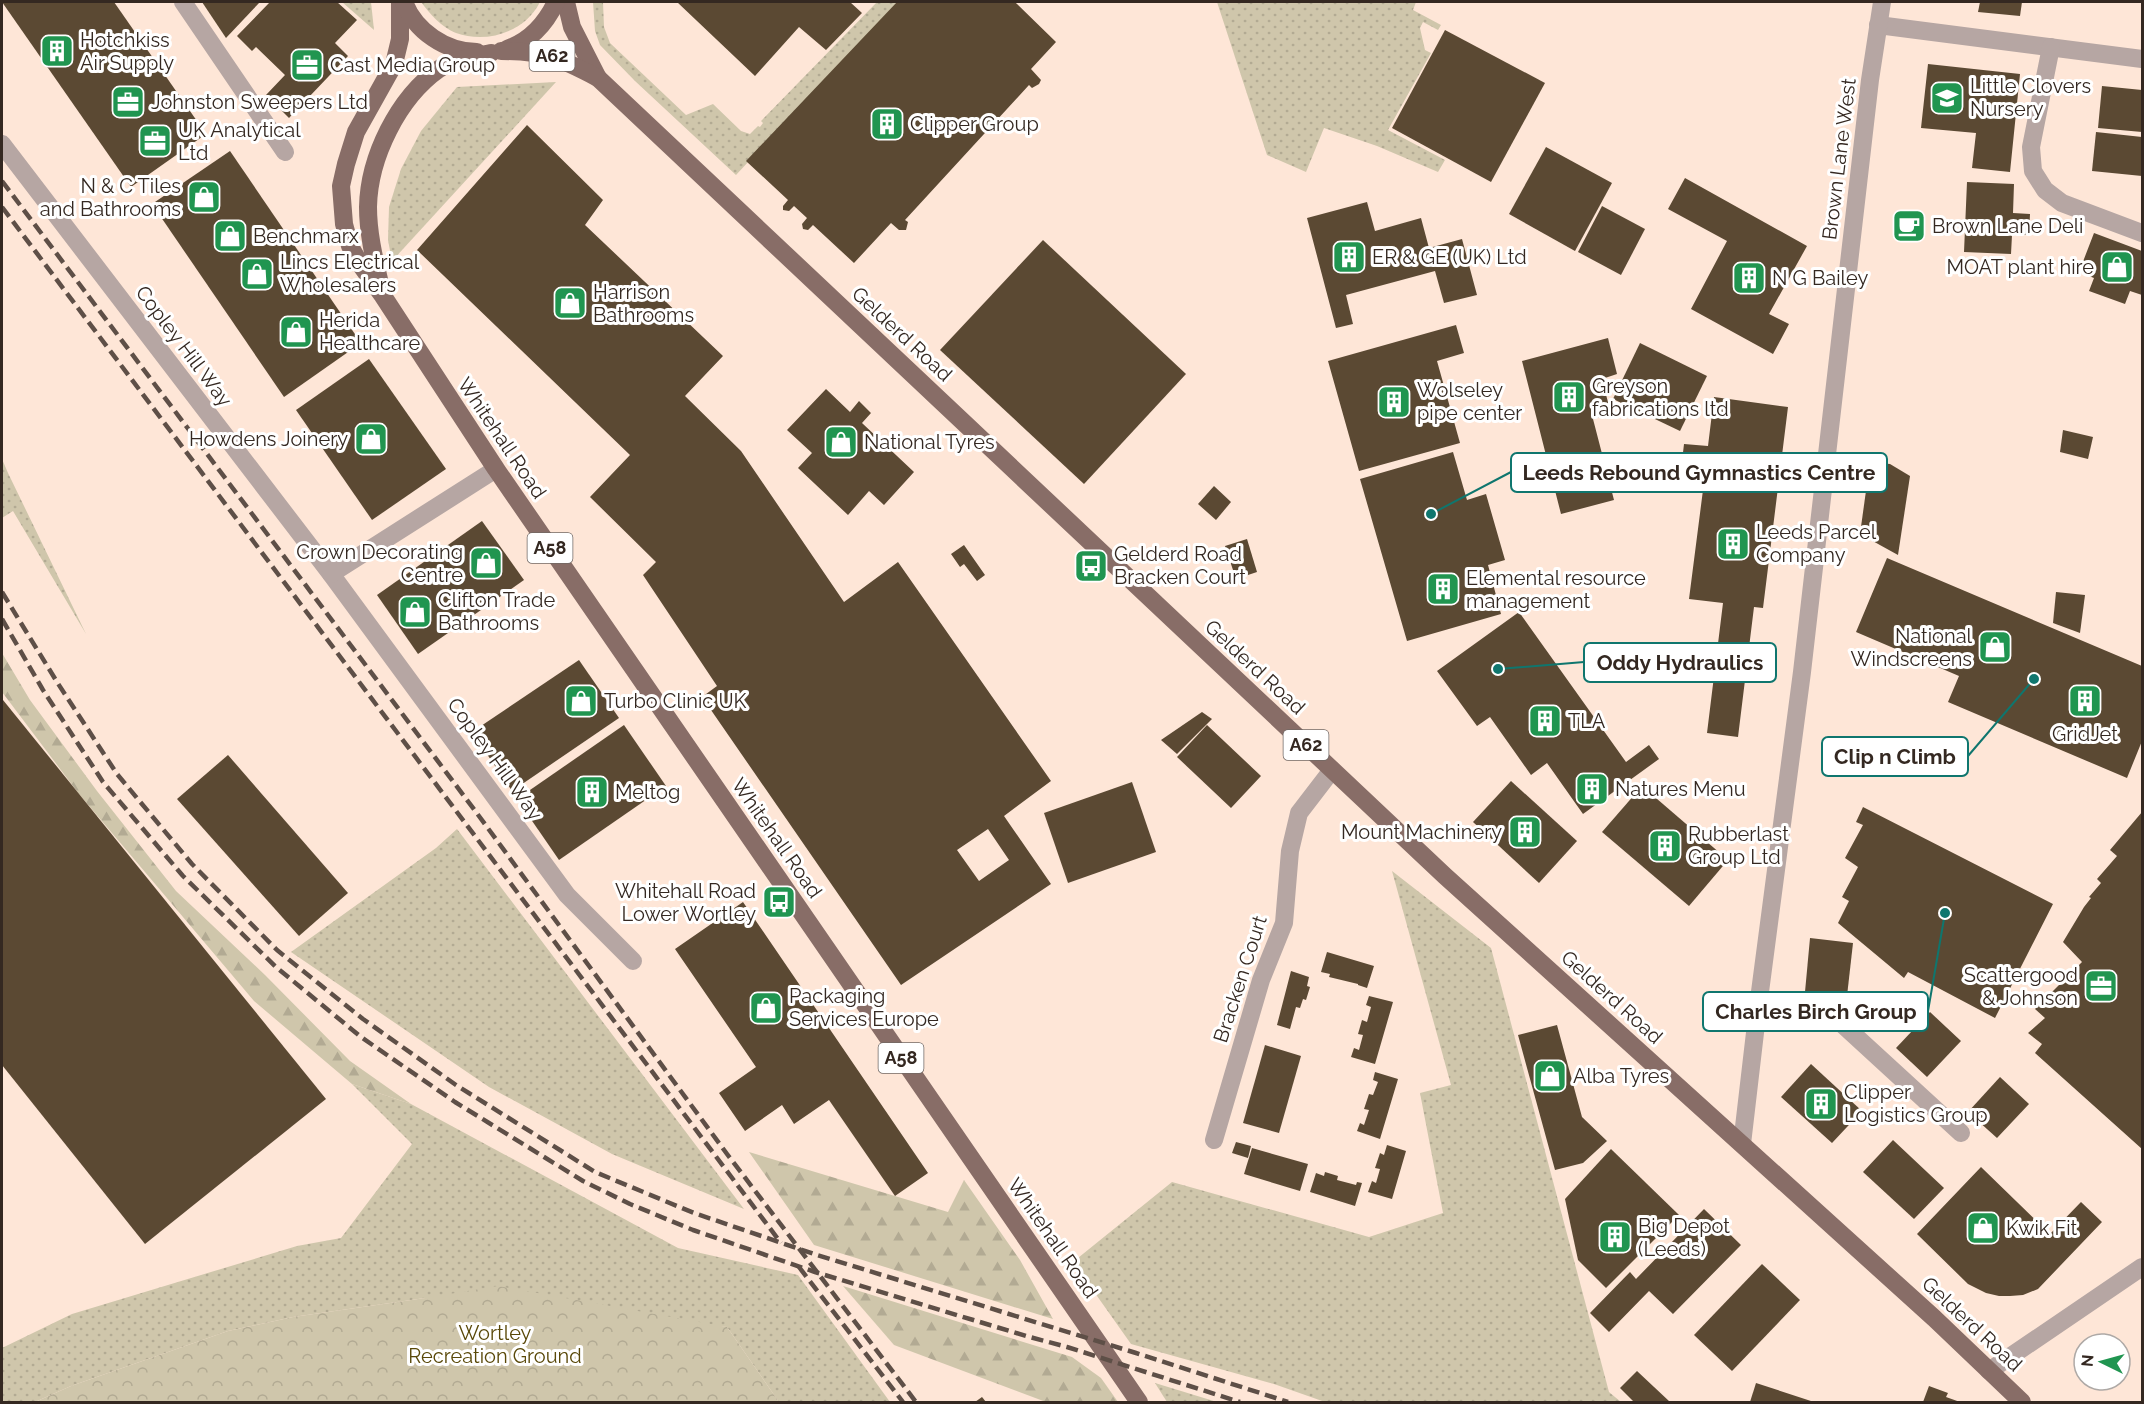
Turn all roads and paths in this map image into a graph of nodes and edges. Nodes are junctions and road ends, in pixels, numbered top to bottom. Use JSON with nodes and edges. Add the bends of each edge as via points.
{"nodes":[{"id":1,"x":183,"y":2,"type":"edge"},
{"id":2,"x":402,"y":2,"type":"edge"},
{"id":3,"x":556,"y":2,"type":"edge"},
{"id":4,"x":566,"y":2,"type":"edge"},
{"id":5,"x":1882,"y":2,"type":"edge"},
{"id":6,"x":1878,"y":25,"type":"junction"},
{"id":7,"x":2051,"y":47,"type":"junction"},
{"id":8,"x":496,"y":52,"type":"junction"},
{"id":9,"x":2142,"y":59,"type":"edge"},
{"id":10,"x":598,"y":78,"type":"junction"},
{"id":11,"x":2,"y":144,"type":"edge"},
{"id":12,"x":285,"y":152,"type":"dead end"},
{"id":13,"x":2142,"y":233,"type":"edge"},
{"id":14,"x":383,"y":296,"type":"junction"},
{"id":15,"x":496,"y":469,"type":"junction"},
{"id":16,"x":331,"y":574,"type":"junction"},
{"id":17,"x":1332,"y":770,"type":"junction"},
{"id":18,"x":633,"y":961,"type":"dead end"},
{"id":19,"x":1758,"y":1007,"type":"junction"},
{"id":20,"x":1961,"y":1133,"type":"dead end"},
{"id":21,"x":1214,"y":1140,"type":"dead end"},
{"id":22,"x":1742,"y":1144,"type":"junction"},
{"id":23,"x":2142,"y":1267,"type":"edge"},
{"id":24,"x":1989,"y":1371,"type":"junction"},
{"id":25,"x":1139,"y":1402,"type":"edge"},
{"id":26,"x":2022,"y":1402,"type":"edge"}],
"edges":[{"from":1,"to":12,"type":"street"},
{"from":2,"to":8,"type":"main road","via":[[420,27],[442,44],[466,52]]},
{"from":2,"to":14,"type":"main road","name":"Whitehall Road","number":"A58","via":[[394,64],[356,132],[341,186],[350,246]]},
{"from":3,"to":8,"type":"main road","number":"A58","via":[[534,34]]},
{"from":4,"to":10,"type":"main road","name":"Gelderd Road","number":"A62","via":[[572,27]]},
{"from":5,"to":6,"type":"street","name":"Brown Lane West"},
{"from":6,"to":7,"type":"street"},
{"from":6,"to":19,"type":"street","name":"Brown Lane West","via":[[1802,672]]},
{"from":7,"to":9,"type":"street"},
{"from":7,"to":13,"type":"street","via":[[2031,147],[2033,171],[2045,190],[2062,204]]},
{"from":8,"to":10,"type":"main road","name":"Gelderd Road","number":"A62","via":[[532,51],[561,58]]},
{"from":8,"to":14,"type":"main road","name":"Whitehall Road","number":"A58","via":[[455,61],[440,69],[398,114],[381,149],[368,209]]},
{"from":10,"to":17,"type":"main road","name":"Gelderd Road","number":"A62"},
{"from":11,"to":16,"type":"street","name":"Copley Hill Way"},
{"from":14,"to":15,"type":"main road","name":"Whitehall Road","number":"A58"},
{"from":15,"to":16,"type":"street"},
{"from":15,"to":25,"type":"main road","name":"Whitehall Road","number":"A58"},
{"from":16,"to":18,"type":"street","name":"Copley Hill Way","via":[[567,895]]},
{"from":17,"to":21,"type":"street","name":"Bracken Court","via":[[1299,813],[1290,851],[1284,923],[1260,980]]},
{"from":17,"to":22,"type":"main road","name":"Gelderd Road","number":"A62"},
{"from":19,"to":20,"type":"street","via":[[1819,1012],[1840,1022]]},
{"from":19,"to":22,"type":"street","name":"Brown Lane West"},
{"from":22,"to":24,"type":"main road","name":"Gelderd Road","number":"A62"},
{"from":23,"to":24,"type":"street"},
{"from":24,"to":26,"type":"main road","name":"Gelderd Road","number":"A62"}]}
